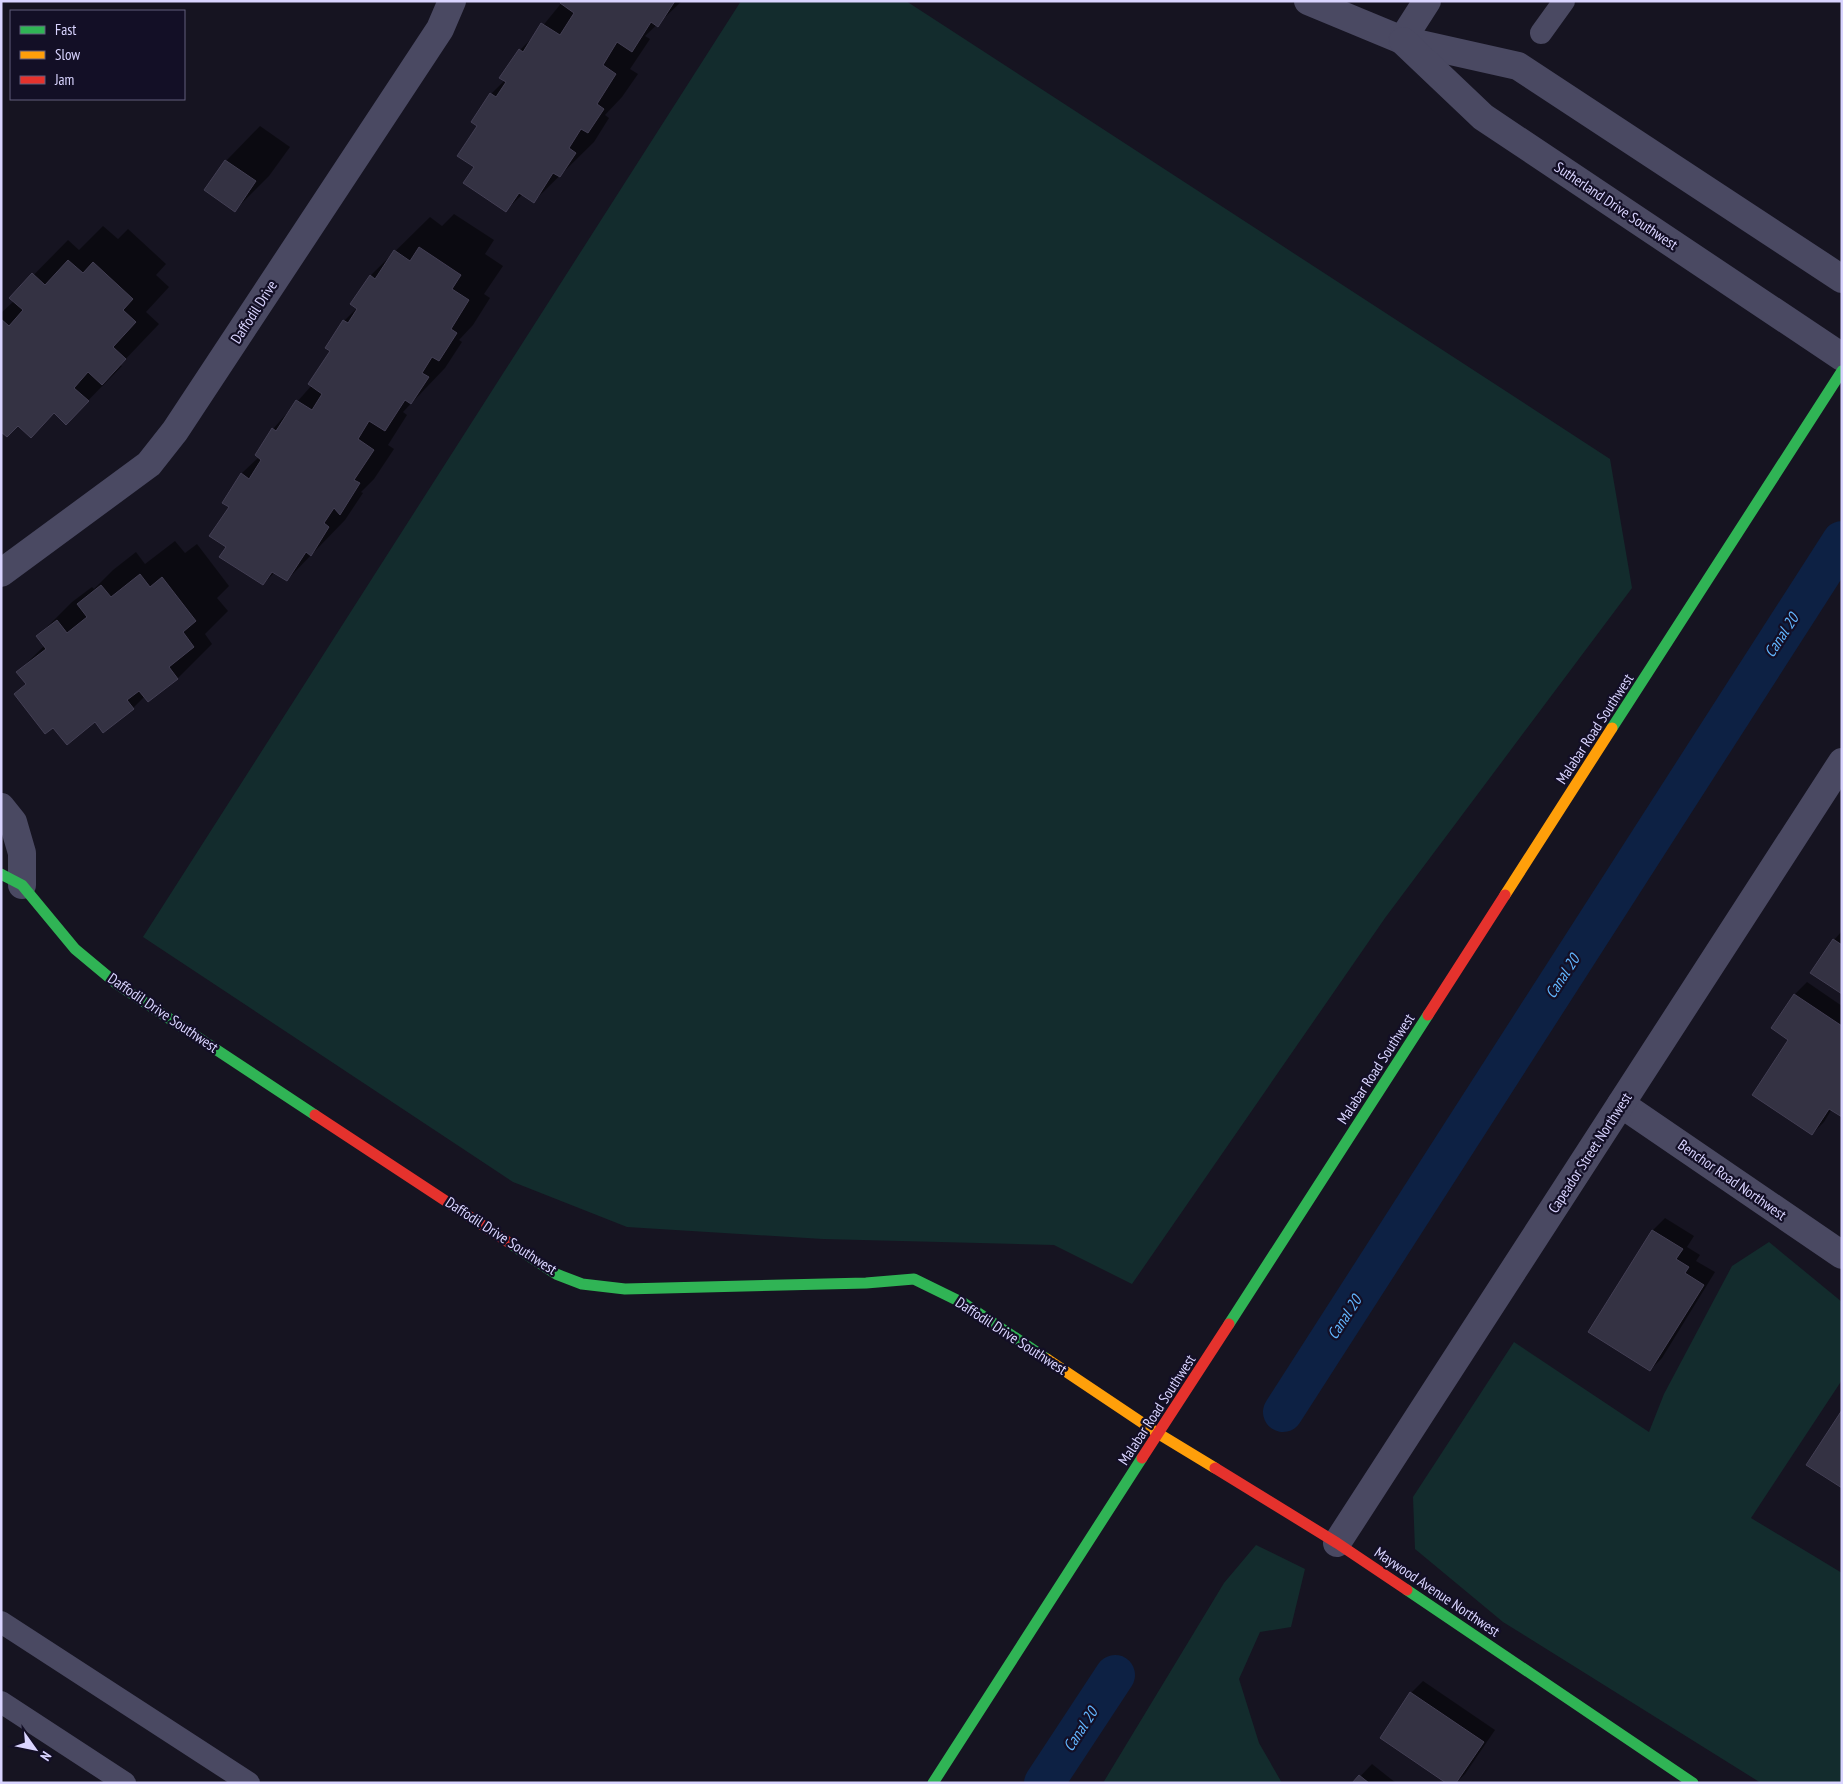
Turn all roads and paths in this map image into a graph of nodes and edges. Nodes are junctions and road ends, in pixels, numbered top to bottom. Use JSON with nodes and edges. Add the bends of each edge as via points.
{"nodes":[{"id":1,"x":452,"y":1,"type":"edge"},
{"id":2,"x":1308,"y":1,"type":"edge"},
{"id":3,"x":1427,"y":1,"type":"edge"},
{"id":4,"x":1564,"y":1,"type":"edge"},
{"id":5,"x":1541,"y":33,"type":"dead end"},
{"id":6,"x":1402,"y":40,"type":"junction"},
{"id":7,"x":1842,"y":279,"type":"edge"},
{"id":8,"x":1842,"y":357,"type":"edge"},
{"id":9,"x":1842,"y":371,"type":"edge"},
{"id":10,"x":1,"y":573,"type":"edge"},
{"id":11,"x":1842,"y":762,"type":"edge"},
{"id":12,"x":1,"y":807,"type":"edge"},
{"id":13,"x":12,"y":879,"type":"edge"},
{"id":14,"x":1621,"y":1104,"type":"junction"},
{"id":15,"x":1842,"y":1256,"type":"edge"},
{"id":16,"x":1159,"y":1434,"type":"junction"},
{"id":17,"x":1337,"y":1543,"type":"junction"},
{"id":18,"x":1,"y":1622,"type":"edge"},
{"id":19,"x":1,"y":1702,"type":"edge"},
{"id":20,"x":126,"y":1783,"type":"edge"},
{"id":21,"x":249,"y":1783,"type":"edge"},
{"id":22,"x":933,"y":1783,"type":"edge"},
{"id":23,"x":1693,"y":1783,"type":"edge"}],
"edges":[{"from":1,"to":10,"type":"street","name":"Daffodil Drive","via":[[429,46],[154,458]]},
{"from":2,"to":6,"type":"street","name":"Sutherland Drive Southwest"},
{"from":3,"to":6,"type":"street"},
{"from":4,"to":5,"type":"lane"},
{"from":6,"to":7,"type":"street","name":"Sutherland Drive Southwest","via":[[1518,66]]},
{"from":6,"to":8,"type":"street","name":"Sutherland Drive Southwest","via":[[1483,117]]},
{"from":9,"to":16,"type":"street","name":"Malabar Road Southwest"},
{"from":11,"to":14,"type":"street","name":"Capeador Street Northwest"},
{"from":12,"to":13,"type":"street","name":"Daffodil Drive Southwest","via":[[13,822],[22,853]]},
{"from":13,"to":16,"type":"street","name":"Daffodil Drive Southwest","via":[[75,949],[117,984],[556,1274],[582,1284],[625,1289],[914,1280],[964,1304]]},
{"from":14,"to":15,"type":"street","name":"Benchor Road Northwest"},
{"from":14,"to":17,"type":"street","name":"Capeador Street Northwest"},
{"from":16,"to":17,"type":"street","name":"Maywood Avenue Northwest"},
{"from":16,"to":22,"type":"street","name":"Malabar Road Southwest"},
{"from":17,"to":23,"type":"street","name":"Maywood Avenue Northwest"},
{"from":18,"to":21,"type":"lane"},
{"from":19,"to":20,"type":"lane"}]}
